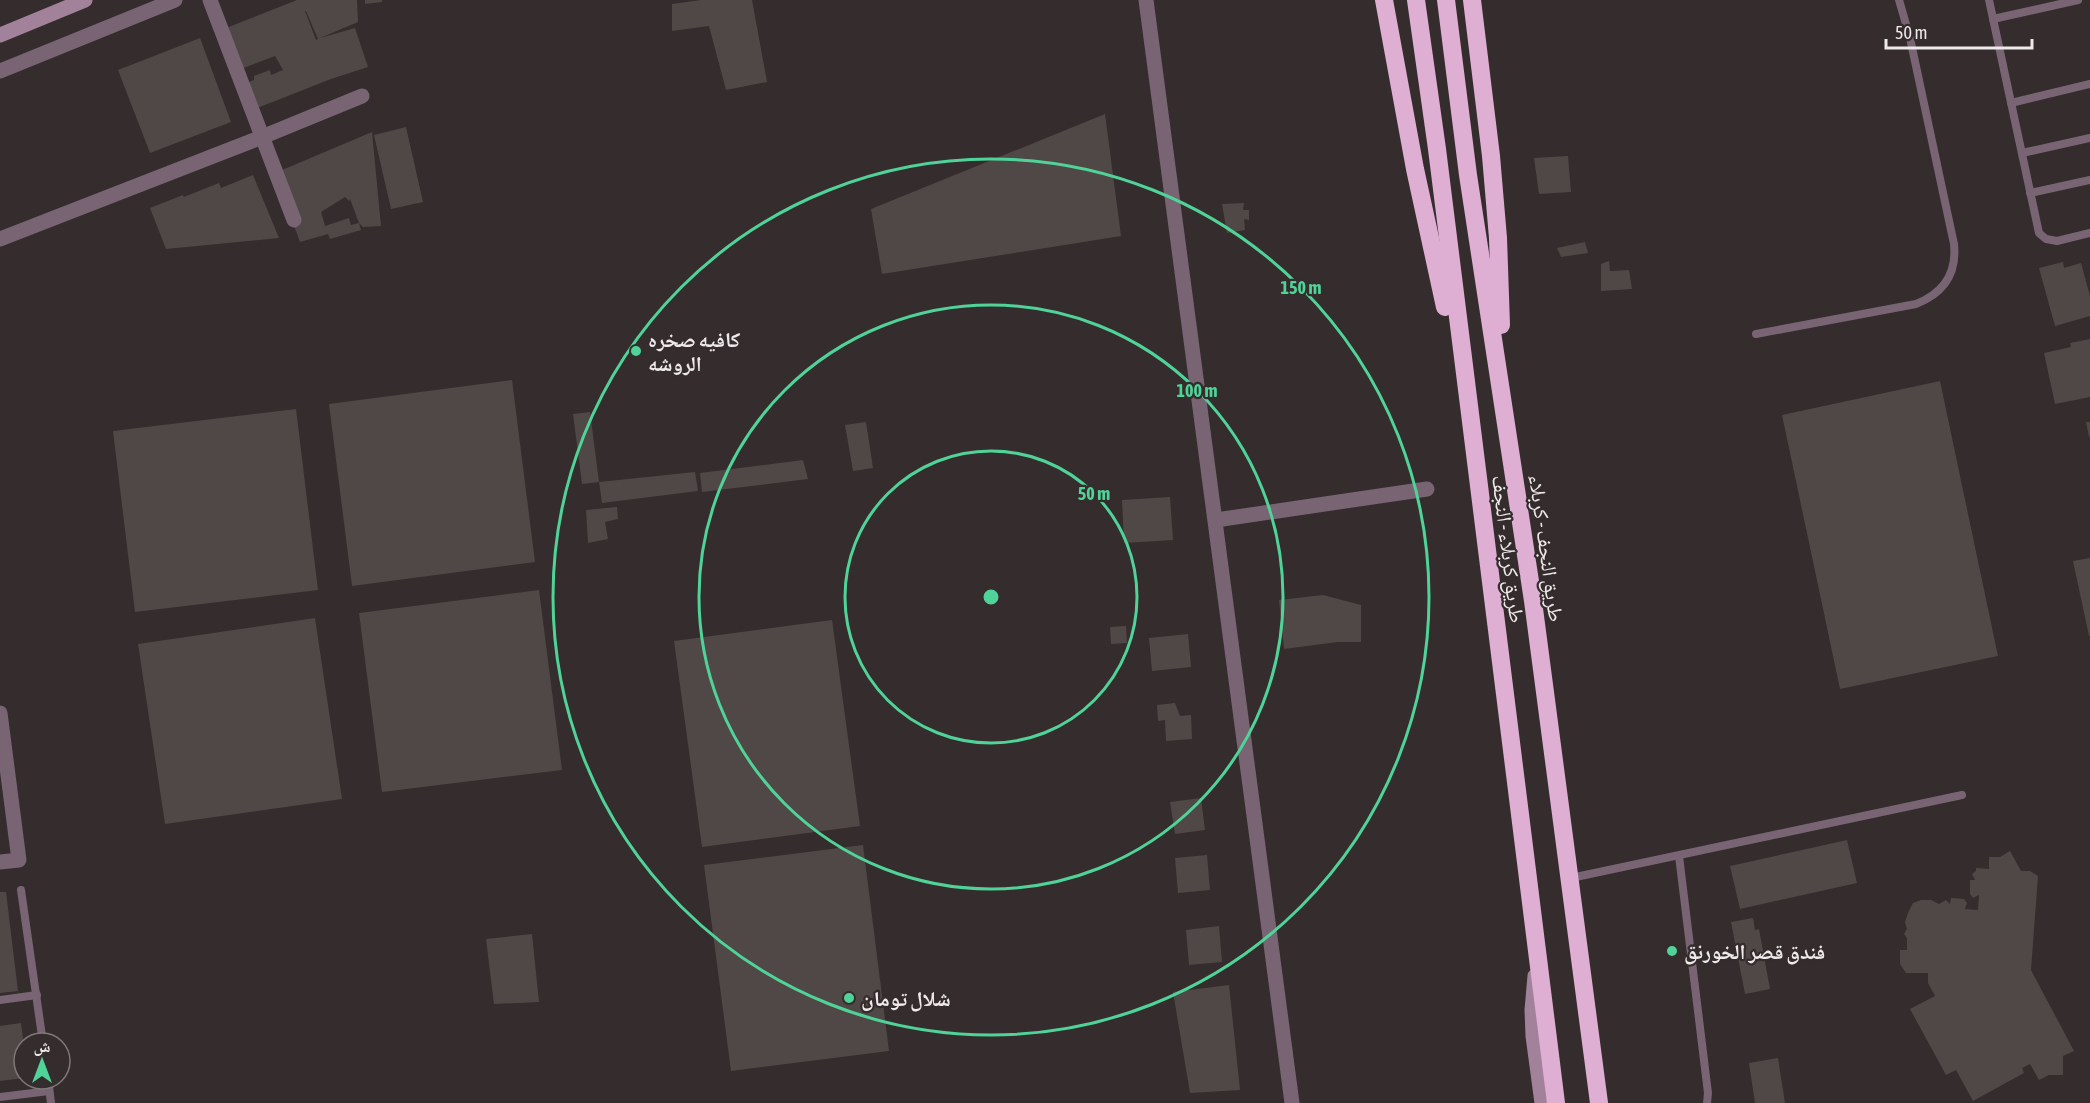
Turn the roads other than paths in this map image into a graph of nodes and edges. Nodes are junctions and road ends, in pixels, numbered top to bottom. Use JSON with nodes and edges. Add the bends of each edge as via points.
{"nodes":[{"id":1,"x":85,"y":0,"type":"edge"},
{"id":2,"x":175,"y":0,"type":"edge"},
{"id":3,"x":210,"y":0,"type":"edge"},
{"id":4,"x":1146,"y":0,"type":"edge"},
{"id":5,"x":1384,"y":0,"type":"edge"},
{"id":6,"x":1416,"y":0,"type":"edge"},
{"id":7,"x":1446,"y":0,"type":"edge"},
{"id":8,"x":1472,"y":0,"type":"edge"},
{"id":9,"x":1899,"y":0,"type":"edge"},
{"id":10,"x":1989,"y":0,"type":"edge"},
{"id":11,"x":2078,"y":0,"type":"edge"},
{"id":12,"x":1993,"y":19,"type":"junction"},
{"id":13,"x":0,"y":34,"type":"edge"},
{"id":14,"x":0,"y":71,"type":"edge"},
{"id":15,"x":2090,"y":84,"type":"edge"},
{"id":16,"x":362,"y":96,"type":"dead end"},
{"id":17,"x":2011,"y":103,"type":"junction"},
{"id":18,"x":262,"y":137,"type":"junction"},
{"id":19,"x":2090,"y":138,"type":"edge"},
{"id":20,"x":2022,"y":153,"type":"junction"},
{"id":21,"x":2090,"y":180,"type":"edge"},
{"id":22,"x":2030,"y":193,"type":"junction"},
{"id":23,"x":294,"y":220,"type":"dead end"},
{"id":24,"x":2090,"y":233,"type":"edge"},
{"id":25,"x":0,"y":239,"type":"edge"},
{"id":26,"x":1756,"y":334,"type":"dead end"},
{"id":27,"x":1504,"y":414,"type":"junction"},
{"id":28,"x":1469,"y":417,"type":"junction"},
{"id":29,"x":1427,"y":489,"type":"dead end"},
{"id":30,"x":1216,"y":520,"type":"junction"},
{"id":31,"x":0,"y":713,"type":"edge"},
{"id":32,"x":1962,"y":795,"type":"dead end"},
{"id":33,"x":1678,"y":856,"type":"junction"},
{"id":34,"x":0,"y":862,"type":"edge"},
{"id":35,"x":1569,"y":879,"type":"junction"},
{"id":36,"x":21,"y":890,"type":"dead end"},
{"id":37,"x":1536,"y":955,"type":"junction"},
{"id":38,"x":38,"y":995,"type":"junction"},
{"id":39,"x":0,"y":1000,"type":"edge"},
{"id":40,"x":42,"y":1031,"type":"edge"},
{"id":41,"x":49,"y":1091,"type":"joint"},
{"id":42,"x":0,"y":1097,"type":"edge"},
{"id":43,"x":51,"y":1103,"type":"edge"},
{"id":44,"x":1292,"y":1103,"type":"edge"},
{"id":45,"x":1542,"y":1103,"type":"edge"},
{"id":46,"x":1556,"y":1103,"type":"edge"},
{"id":47,"x":1599,"y":1103,"type":"edge"},
{"id":48,"x":1707,"y":1103,"type":"edge"}],
"edges":[{"from":1,"to":13,"type":"street"},
{"from":2,"to":14,"type":"street"},
{"from":3,"to":18,"type":"street"},
{"from":4,"to":30,"type":"street"},
{"from":5,"to":28,"type":"highway","via":[[1424,214]]},
{"from":6,"to":28,"type":"highway","name":"طريق کربلاء - النجف"},
{"from":7,"to":27,"type":"highway","name":"طريق النجف - کربلاء"},
{"from":8,"to":27,"type":"highway","via":[[1498,237]]},
{"from":9,"to":26,"type":"lane","via":[[1954,244],[1950,276],[1936,294],[1916,304]]},
{"from":10,"to":12,"type":"lane"},
{"from":11,"to":12,"type":"lane"},
{"from":12,"to":17,"type":"lane"},
{"from":15,"to":17,"type":"lane"},
{"from":16,"to":18,"type":"street"},
{"from":17,"to":20,"type":"lane"},
{"from":18,"to":23,"type":"street"},
{"from":18,"to":25,"type":"street"},
{"from":19,"to":20,"type":"lane"},
{"from":20,"to":22,"type":"lane"},
{"from":21,"to":22,"type":"lane"},
{"from":22,"to":24,"type":"lane","via":[[2039,233],[2046,239],[2056,241]]},
{"from":27,"to":35,"type":"highway","name":"طريق النجف - کربلاء"},
{"from":28,"to":37,"type":"highway","name":"طريق کربلاء - النجف"},
{"from":29,"to":30,"type":"street"},
{"from":30,"to":44,"type":"street"},
{"from":31,"to":34,"type":"street","via":[[19,860]]},
{"from":32,"to":33,"type":"lane"},
{"from":33,"to":35,"type":"lane"},
{"from":33,"to":48,"type":"lane"},
{"from":35,"to":47,"type":"highway","name":"طريق النجف - کربلاء"},
{"from":36,"to":38,"type":"lane"},
{"from":37,"to":45,"type":"street","via":[[1532,1010]]},
{"from":37,"to":46,"type":"highway","name":"طريق کربلاء - النجف"},
{"from":38,"to":39,"type":"lane"},
{"from":38,"to":40,"type":"lane"},
{"from":41,"to":42,"type":"lane"},
{"from":41,"to":43,"type":"lane"}]}
